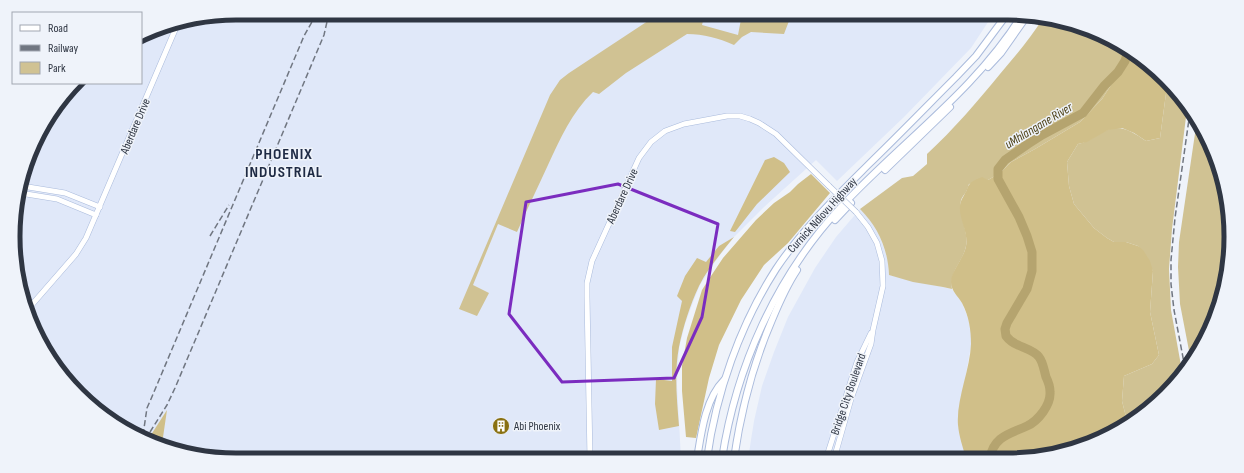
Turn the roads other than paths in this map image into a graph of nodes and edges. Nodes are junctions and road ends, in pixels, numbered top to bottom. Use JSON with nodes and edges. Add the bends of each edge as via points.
{"nodes":[{"id":1,"x":1003,"y":20,"type":"edge"},
{"id":2,"x":1018,"y":20,"type":"edge"},
{"id":3,"x":1024,"y":20,"type":"edge"},
{"id":4,"x":176,"y":28,"type":"edge"},
{"id":5,"x":829,"y":186,"type":"joint"},
{"id":6,"x":26,"y":187,"type":"edge"},
{"id":7,"x":24,"y":194,"type":"edge"},
{"id":8,"x":100,"y":207,"type":"junction"},
{"id":9,"x":96,"y":215,"type":"junction"},
{"id":10,"x":31,"y":306,"type":"edge"},
{"id":11,"x":868,"y":343,"type":"junction"},
{"id":12,"x":725,"y":379,"type":"junction"},
{"id":13,"x":590,"y":453,"type":"edge"},
{"id":14,"x":698,"y":453,"type":"edge"},
{"id":15,"x":708,"y":453,"type":"edge"},
{"id":16,"x":723,"y":453,"type":"edge"},
{"id":17,"x":735,"y":453,"type":"edge"},
{"id":18,"x":828,"y":453,"type":"edge"},
{"id":19,"x":835,"y":453,"type":"edge"}],
"edges":[{"from":1,"to":12,"type":"main road","name":"Curnick Ndlovu Highway","via":[[976,56],[816,219],[792,248],[776,269],[754,308]]},
{"from":2,"to":16,"type":"main road","name":"Curnick Ndlovu Highway","via":[[977,74],[840,208],[796,266],[770,308],[750,355],[727,429]]},
{"from":3,"to":17,"type":"main road","via":[[979,78],[855,198],[809,253],[779,304],[755,364],[746,395]]},
{"from":4,"to":8,"type":"street","name":"Aberdare Drive"},
{"from":5,"to":11,"type":"street","name":"Bridge City Boulevard","bridge":true,"via":[[856,212],[872,233],[882,261],[883,286]]},
{"from":5,"to":13,"type":"street","name":"Aberdare Drive","via":[[769,129],[740,116],[684,124],[665,130],[650,142],[639,158],[589,272],[586,297]]},
{"from":6,"to":8,"type":"street","via":[[65,193]]},
{"from":7,"to":9,"type":"street","via":[[57,199]]},
{"from":8,"to":9,"type":"street","name":"Aberdare Drive"},
{"from":9,"to":10,"type":"street","name":"Aberdare Drive","via":[[76,254]]},
{"from":11,"to":18,"type":"street","name":"Bridge City Boulevard","via":[[858,362]]},
{"from":11,"to":19,"type":"street","name":"Bridge City Boulevard"},
{"from":12,"to":14,"type":"main road","via":[[716,389],[708,409]]},
{"from":12,"to":15,"type":"main road","name":"Curnick Ndlovu Highway"}]}
